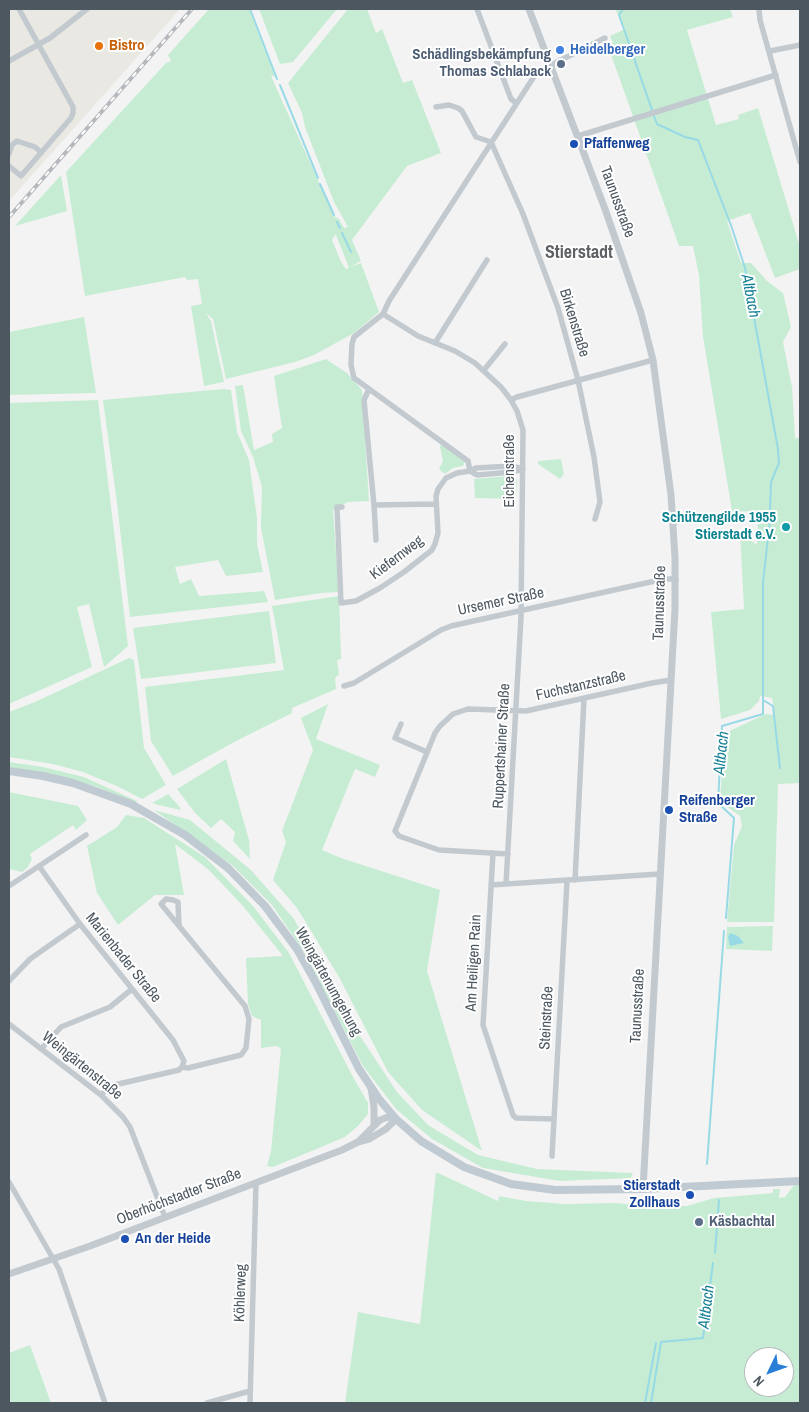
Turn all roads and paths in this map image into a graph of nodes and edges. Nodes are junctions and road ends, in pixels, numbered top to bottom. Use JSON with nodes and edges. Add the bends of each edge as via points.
{"nodes":[{"id":1,"x":19,"y":9,"type":"edge"},
{"id":2,"x":87,"y":9,"type":"edge"},
{"id":3,"x":476,"y":9,"type":"edge"},
{"id":4,"x":529,"y":9,"type":"edge"},
{"id":5,"x":759,"y":9,"type":"edge"},
{"id":6,"x":605,"y":38,"type":"dead end"},
{"id":7,"x":39,"y":45,"type":"junction"},
{"id":8,"x":800,"y":45,"type":"edge"},
{"id":9,"x":770,"y":52,"type":"junction"},
{"id":10,"x":9,"y":61,"type":"edge"},
{"id":11,"x":550,"y":65,"type":"junction"},
{"id":12,"x":776,"y":75,"type":"junction"},
{"id":13,"x":516,"y":104,"type":"junction"},
{"id":14,"x":436,"y":107,"type":"dead end"},
{"id":15,"x":578,"y":136,"type":"junction"},
{"id":16,"x":491,"y":142,"type":"junction"},
{"id":17,"x":41,"y":152,"type":"junction"},
{"id":18,"x":9,"y":154,"type":"edge"},
{"id":19,"x":800,"y":162,"type":"edge"},
{"id":20,"x":9,"y":166,"type":"edge"},
{"id":21,"x":487,"y":260,"type":"dead end"},
{"id":22,"x":383,"y":314,"type":"junction"},
{"id":23,"x":435,"y":343,"type":"junction"},
{"id":24,"x":506,"y":344,"type":"dead end"},
{"id":25,"x":653,"y":360,"type":"junction"},
{"id":26,"x":484,"y":370,"type":"junction"},
{"id":27,"x":578,"y":380,"type":"junction"},
{"id":28,"x":369,"y":389,"type":"junction"},
{"id":29,"x":512,"y":400,"type":"junction"},
{"id":30,"x":523,"y":469,"type":"junction"},
{"id":31,"x":470,"y":471,"type":"junction"},
{"id":32,"x":436,"y":504,"type":"junction"},
{"id":33,"x":374,"y":505,"type":"junction"},
{"id":34,"x":342,"y":507,"type":"dead end"},
{"id":35,"x":733,"y":517,"type":"dead end"},
{"id":36,"x":595,"y":519,"type":"dead end"},
{"id":37,"x":673,"y":522,"type":"junction"},
{"id":38,"x":376,"y":540,"type":"dead end"},
{"id":39,"x":676,"y":579,"type":"junction"},
{"id":40,"x":521,"y":611,"type":"junction"},
{"id":41,"x":671,"y":680,"type":"junction"},
{"id":42,"x":344,"y":686,"type":"dead end"},
{"id":43,"x":584,"y":698,"type":"junction"},
{"id":44,"x":516,"y":712,"type":"junction"},
{"id":45,"x":401,"y":724,"type":"dead end"},
{"id":46,"x":427,"y":752,"type":"junction"},
{"id":47,"x":9,"y":771,"type":"edge"},
{"id":48,"x":86,"y":835,"type":"dead end"},
{"id":49,"x":494,"y":853,"type":"junction"},
{"id":50,"x":508,"y":854,"type":"junction"},
{"id":51,"x":39,"y":866,"type":"junction"},
{"id":52,"x":660,"y":874,"type":"junction"},
{"id":53,"x":575,"y":880,"type":"junction"},
{"id":54,"x":567,"y":881,"type":"junction"},
{"id":55,"x":506,"y":884,"type":"junction"},
{"id":56,"x":491,"y":885,"type":"junction"},
{"id":57,"x":9,"y":886,"type":"edge"},
{"id":58,"x":80,"y":924,"type":"junction"},
{"id":59,"x":179,"y":926,"type":"junction"},
{"id":60,"x":9,"y":981,"type":"edge"},
{"id":61,"x":132,"y":989,"type":"junction"},
{"id":62,"x":9,"y":1024,"type":"edge"},
{"id":63,"x":41,"y":1049,"type":"junction"},
{"id":64,"x":182,"y":1066,"type":"junction"},
{"id":65,"x":371,"y":1088,"type":"junction"},
{"id":66,"x":101,"y":1094,"type":"junction"},
{"id":67,"x":396,"y":1119,"type":"junction"},
{"id":68,"x":553,"y":1119,"type":"junction"},
{"id":69,"x":374,"y":1125,"type":"junction"},
{"id":70,"x":358,"y":1142,"type":"junction"},
{"id":71,"x":552,"y":1156,"type":"dead end"},
{"id":72,"x":800,"y":1181,"type":"edge"},
{"id":73,"x":9,"y":1182,"type":"edge"},
{"id":74,"x":256,"y":1183,"type":"junction"},
{"id":75,"x":643,"y":1189,"type":"junction"},
{"id":76,"x":165,"y":1217,"type":"junction"},
{"id":77,"x":53,"y":1259,"type":"junction"},
{"id":78,"x":9,"y":1274,"type":"edge"},
{"id":79,"x":250,"y":1391,"type":"junction"},
{"id":80,"x":105,"y":1403,"type":"edge"},
{"id":81,"x":207,"y":1403,"type":"edge"},
{"id":82,"x":250,"y":1403,"type":"edge"}],
"edges":[{"from":1,"to":7,"type":"street"},
{"from":2,"to":7,"type":"street"},
{"from":3,"to":13,"type":"street","via":[[511,99]]},
{"from":4,"to":11,"type":"street","name":"Taunusstraße"},
{"from":5,"to":9,"type":"street"},
{"from":6,"to":11,"type":"street"},
{"from":7,"to":10,"type":"street"},
{"from":7,"to":17,"type":"street","via":[[73,112]]},
{"from":8,"to":9,"type":"street"},
{"from":9,"to":12,"type":"street"},
{"from":11,"to":13,"type":"street","via":[[536,72]]},
{"from":11,"to":15,"type":"street","name":"Taunusstraße"},
{"from":12,"to":15,"type":"street"},
{"from":12,"to":19,"type":"street"},
{"from":13,"to":16,"type":"street"},
{"from":14,"to":16,"type":"street","via":[[449,105],[458,108],[476,137]]},
{"from":15,"to":25,"type":"street","name":"Taunusstraße","via":[[641,313]]},
{"from":16,"to":22,"type":"street"},
{"from":16,"to":27,"type":"street","name":"Birkenstraße","via":[[514,188],[554,297]]},
{"from":17,"to":18,"type":"street","via":[[34,146],[17,141]]},
{"from":17,"to":20,"type":"street","via":[[21,176]]},
{"from":21,"to":23,"type":"street"},
{"from":22,"to":23,"type":"street","name":"Eichenstraße"},
{"from":22,"to":28,"type":"street","via":[[354,337],[352,344],[352,373]]},
{"from":23,"to":26,"type":"street","name":"Eichenstraße","via":[[466,357]]},
{"from":24,"to":26,"type":"street"},
{"from":25,"to":27,"type":"street"},
{"from":25,"to":37,"type":"street","name":"Taunusstraße"},
{"from":26,"to":29,"type":"street","name":"Eichenstraße"},
{"from":27,"to":29,"type":"street"},
{"from":27,"to":36,"type":"street","name":"Birkenstraße","via":[[600,502]]},
{"from":28,"to":31,"type":"street","via":[[468,461]]},
{"from":28,"to":33,"type":"street","via":[[364,400]]},
{"from":29,"to":30,"type":"street","name":"Eichenstraße","via":[[523,430]]},
{"from":30,"to":31,"type":"street","name":"Kiefernweg","via":[[477,475]]},
{"from":30,"to":40,"type":"street","name":"Eichenstraße"},
{"from":31,"to":32,"type":"street","name":"Kiefernweg","via":[[446,478],[438,489]]},
{"from":32,"to":33,"type":"street"},
{"from":32,"to":34,"type":"street","name":"Kiefernweg","via":[[438,533],[432,550],[380,588],[356,601],[341,603],[336,507]]},
{"from":33,"to":38,"type":"street"},
{"from":35,"to":37,"type":"street"},
{"from":37,"to":39,"type":"street","name":"Taunusstraße"},
{"from":39,"to":40,"type":"street","name":"Ursemer Straße"},
{"from":39,"to":41,"type":"street","name":"Taunusstraße"},
{"from":40,"to":42,"type":"street","name":"Ursemer Straße","via":[[445,628]]},
{"from":40,"to":44,"type":"street","name":"Ruppertshainer Straße"},
{"from":41,"to":43,"type":"street","name":"Fuchstanzstraße"},
{"from":41,"to":52,"type":"street","name":"Taunusstraße"},
{"from":43,"to":44,"type":"street","name":"Fuchstanzstraße"},
{"from":43,"to":53,"type":"street"},
{"from":44,"to":46,"type":"street","name":"Fuchstanzstraße","via":[[460,711],[440,726]]},
{"from":44,"to":50,"type":"street","name":"Ruppertshainer Straße"},
{"from":45,"to":46,"type":"street","via":[[395,738]]},
{"from":46,"to":49,"type":"street","name":"Fuchstanzstraße","via":[[395,831],[399,836],[439,850]]},
{"from":47,"to":65,"type":"main road","name":"Weingärtenumgehung","via":[[73,783],[135,806],[207,850],[241,880],[287,934]]},
{"from":48,"to":51,"type":"street"},
{"from":49,"to":50,"type":"street","name":"Fuchstanzstraße"},
{"from":49,"to":56,"type":"street"},
{"from":50,"to":55,"type":"street","name":"Ruppertshainer Straße"},
{"from":51,"to":57,"type":"street"},
{"from":51,"to":58,"type":"street","name":"Marienbader Straße"},
{"from":52,"to":53,"type":"street"},
{"from":52,"to":75,"type":"street","name":"Taunusstraße"},
{"from":53,"to":54,"type":"street"},
{"from":54,"to":55,"type":"street"},
{"from":54,"to":68,"type":"street","name":"Steinstraße"},
{"from":55,"to":56,"type":"street"},
{"from":56,"to":68,"type":"street","name":"Am Heiligen Rain","via":[[483,1025],[513,1115],[516,1118]]},
{"from":58,"to":60,"type":"street","via":[[30,959]]},
{"from":58,"to":61,"type":"street","name":"Marienbader Straße"},
{"from":59,"to":59,"type":"street","via":[[178,902],[166,899],[161,904]]},
{"from":59,"to":64,"type":"street","via":[[245,1006],[249,1019],[248,1040],[241,1055],[188,1068]]},
{"from":61,"to":63,"type":"street","via":[[110,1007],[60,1027]]},
{"from":61,"to":64,"type":"street","name":"Marienbader Straße","via":[[173,1040],[184,1061]]},
{"from":62,"to":63,"type":"street","name":"Weingärtenstraße"},
{"from":63,"to":66,"type":"street","name":"Weingärtenstraße"},
{"from":64,"to":66,"type":"street","via":[[178,1070],[110,1086]]},
{"from":65,"to":67,"type":"main road","name":"Weingärtenumgehung"},
{"from":65,"to":69,"type":"street"},
{"from":66,"to":76,"type":"street","name":"Weingärtenstraße","via":[[130,1127]]},
{"from":67,"to":69,"type":"street","via":[[388,1117]]},
{"from":67,"to":70,"type":"street","name":"Oberhöchstadter Straße","via":[[378,1134]]},
{"from":67,"to":75,"type":"main road","via":[[449,1159],[495,1179],[555,1190]]},
{"from":68,"to":71,"type":"street","name":"Steinstraße"},
{"from":69,"to":70,"type":"street","name":"Oberhöchstadter Straße"},
{"from":70,"to":74,"type":"street","name":"Oberhöchstadter Straße"},
{"from":72,"to":75,"type":"main road"},
{"from":73,"to":77,"type":"street"},
{"from":74,"to":76,"type":"street","name":"Oberhöchstadter Straße"},
{"from":74,"to":79,"type":"street","name":"Köhlerweg"},
{"from":76,"to":77,"type":"street","name":"Oberhöchstadter Straße"},
{"from":77,"to":78,"type":"street","name":"Oberhöchstadter Straße"},
{"from":77,"to":80,"type":"street"},
{"from":79,"to":81,"type":"street"},
{"from":79,"to":82,"type":"street","name":"Köhlerweg"}]}
